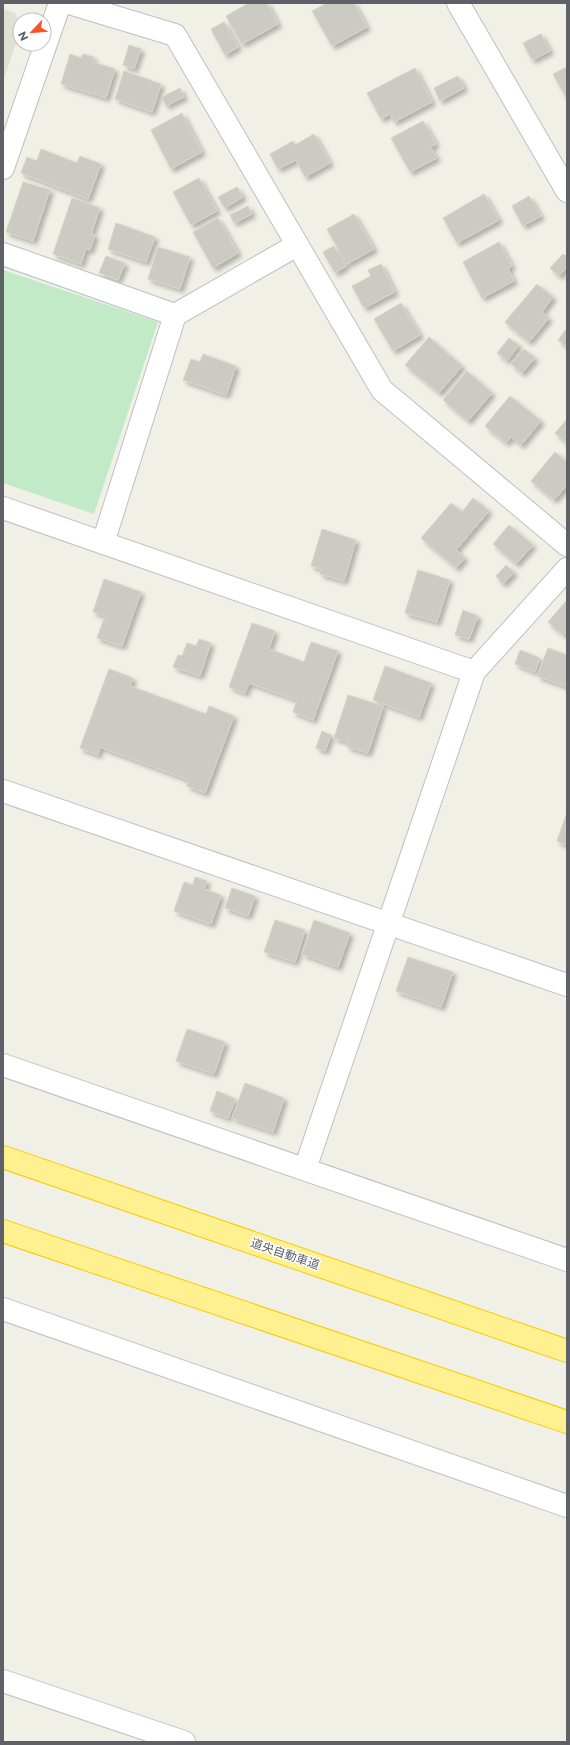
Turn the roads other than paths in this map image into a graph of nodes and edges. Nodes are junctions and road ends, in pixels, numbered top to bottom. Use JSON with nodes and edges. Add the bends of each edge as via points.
{"nodes":[{"id":1,"x":60,"y":3,"type":"edge"},
{"id":2,"x":69,"y":3,"type":"edge"},
{"id":3,"x":458,"y":3,"type":"edge"},
{"id":4,"x":3,"y":168,"type":"edge"},
{"id":5,"x":567,"y":190,"type":"edge"},
{"id":6,"x":297,"y":245,"type":"junction"},
{"id":7,"x":3,"y":254,"type":"edge"},
{"id":8,"x":175,"y":315,"type":"junction"},
{"id":9,"x":3,"y":508,"type":"edge"},
{"id":10,"x":103,"y":543,"type":"junction"},
{"id":11,"x":567,"y":545,"type":"edge"},
{"id":12,"x":567,"y":569,"type":"edge"},
{"id":13,"x":474,"y":672,"type":"junction"},
{"id":14,"x":3,"y":791,"type":"edge"},
{"id":15,"x":387,"y":924,"type":"junction"},
{"id":16,"x":567,"y":985,"type":"edge"},
{"id":17,"x":3,"y":1065,"type":"edge"},
{"id":18,"x":3,"y":1157,"type":"edge"},
{"id":19,"x":305,"y":1169,"type":"junction"},
{"id":20,"x":3,"y":1230,"type":"edge"},
{"id":21,"x":567,"y":1260,"type":"edge"},
{"id":22,"x":3,"y":1309,"type":"edge"},
{"id":23,"x":567,"y":1351,"type":"edge"},
{"id":24,"x":567,"y":1422,"type":"edge"},
{"id":25,"x":567,"y":1506,"type":"edge"},
{"id":26,"x":3,"y":1681,"type":"edge"},
{"id":27,"x":184,"y":1742,"type":"edge"}],
"edges":[{"from":1,"to":4,"type":"street"},
{"from":2,"to":6,"type":"street","via":[[175,35]]},
{"from":3,"to":5,"type":"street"},
{"from":6,"to":8,"type":"street"},
{"from":6,"to":11,"type":"street","via":[[382,390]]},
{"from":7,"to":8,"type":"street"},
{"from":8,"to":10,"type":"street"},
{"from":9,"to":10,"type":"street"},
{"from":10,"to":13,"type":"street"},
{"from":12,"to":13,"type":"street"},
{"from":13,"to":15,"type":"street"},
{"from":14,"to":15,"type":"street"},
{"from":15,"to":16,"type":"street"},
{"from":15,"to":19,"type":"street"},
{"from":17,"to":19,"type":"street"},
{"from":18,"to":23,"type":"highway","name":"道央自動車道"},
{"from":19,"to":21,"type":"street"},
{"from":20,"to":24,"type":"highway"},
{"from":22,"to":25,"type":"street"},
{"from":26,"to":27,"type":"street"}]}
